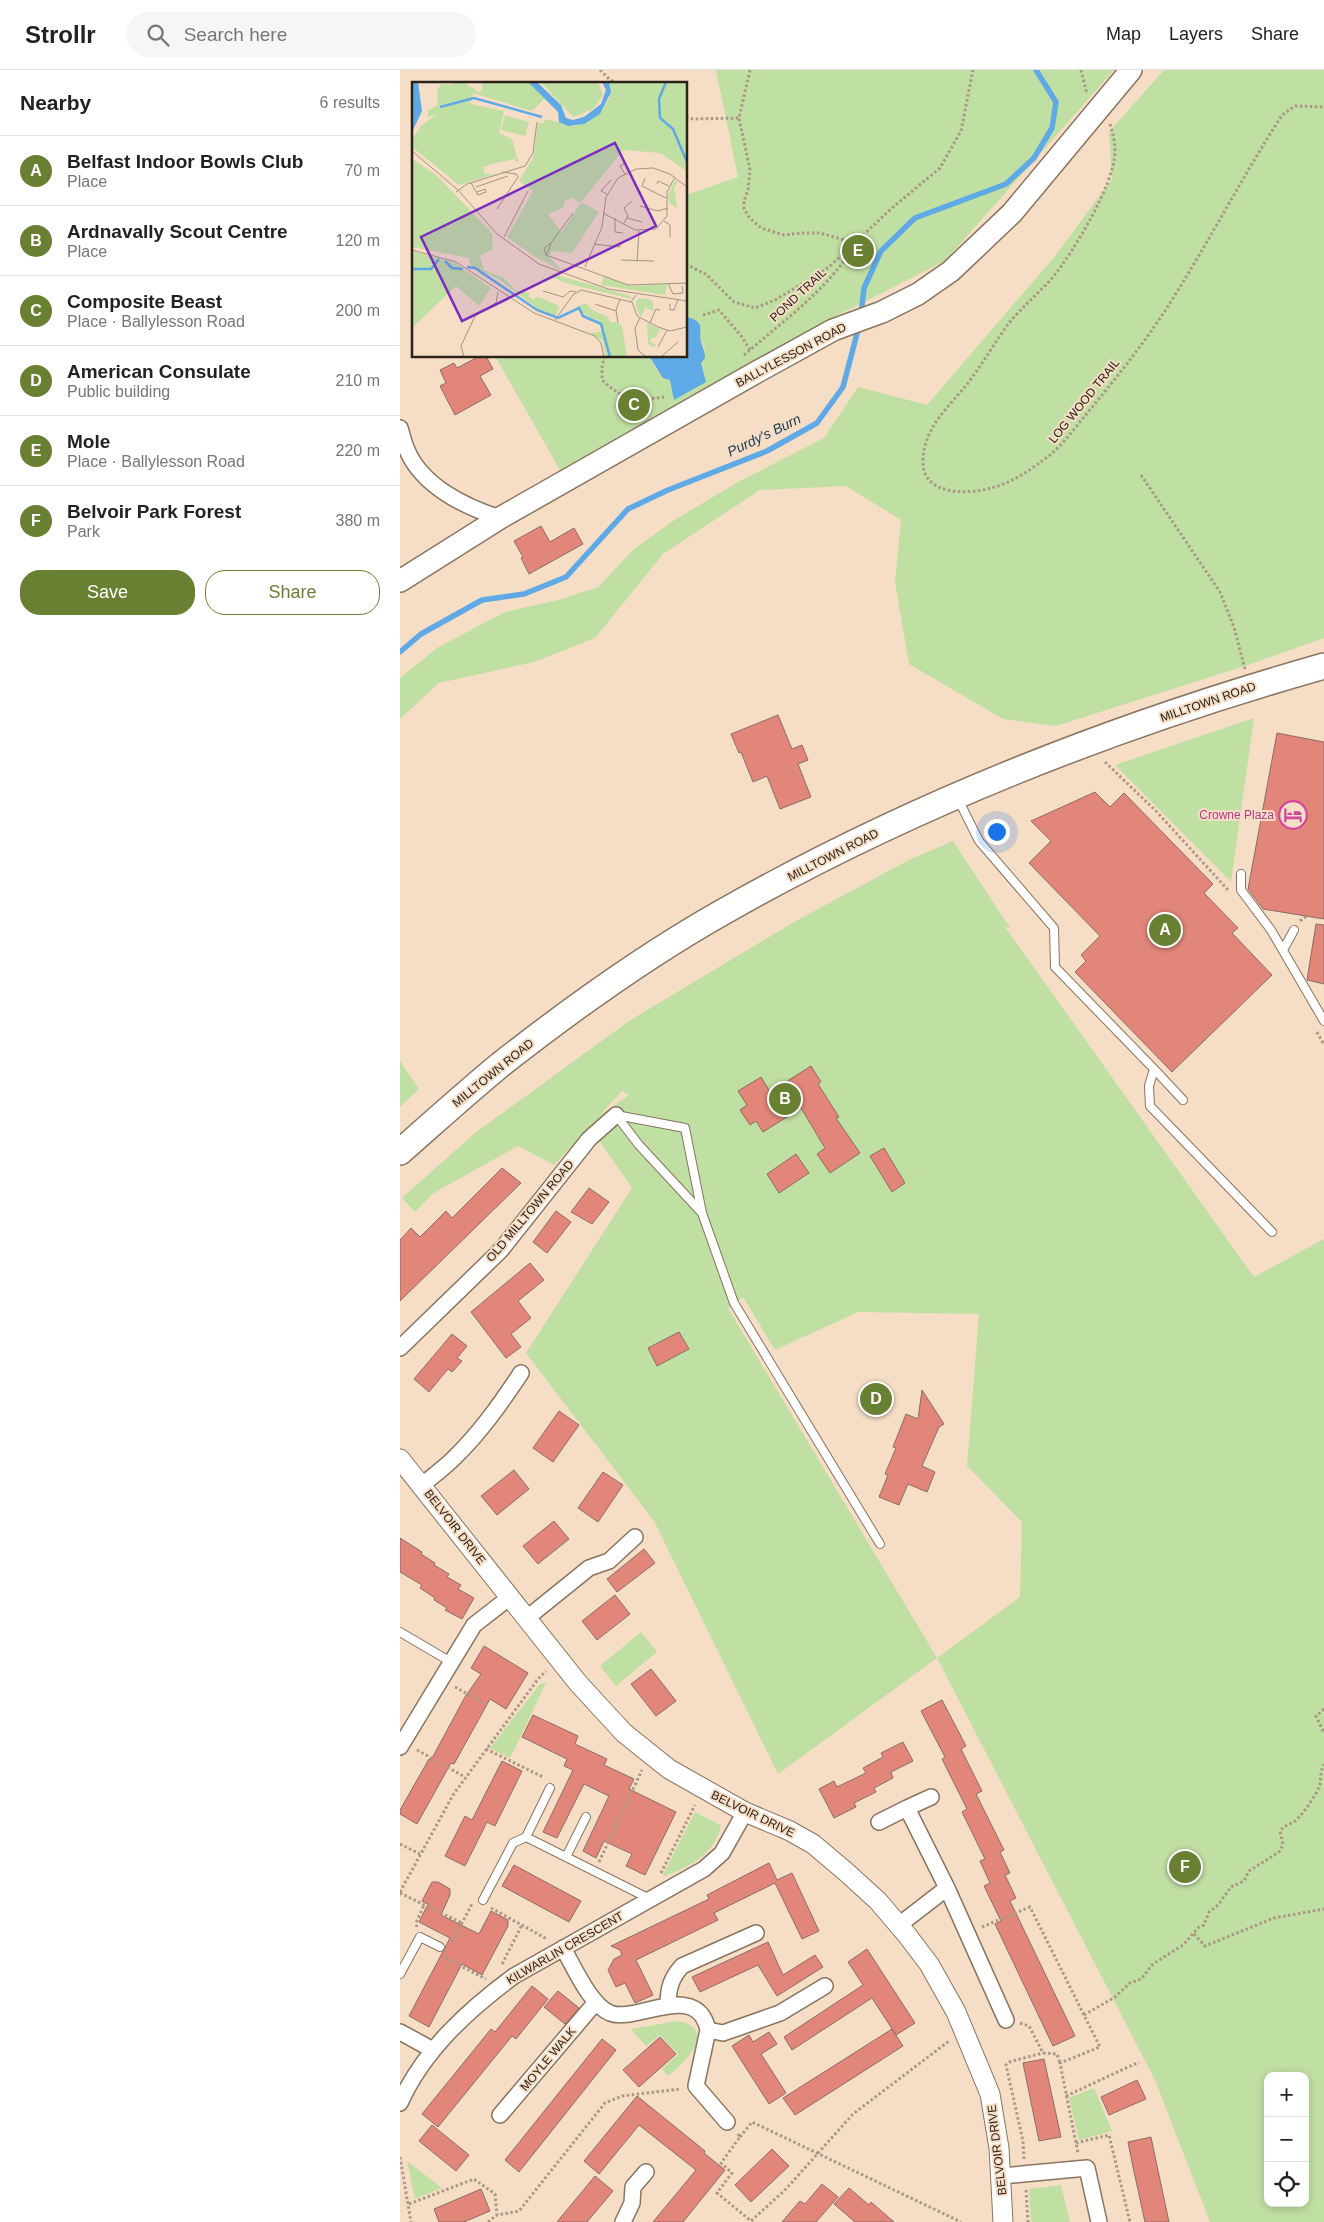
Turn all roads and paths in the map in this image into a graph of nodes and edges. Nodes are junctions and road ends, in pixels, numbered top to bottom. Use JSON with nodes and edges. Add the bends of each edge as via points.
{"nodes":[{"id":1,"x":600,"y":70,"type":"edge"},
{"id":2,"x":750,"y":70,"type":"edge"},
{"id":3,"x":973,"y":70,"type":"edge"},
{"id":4,"x":1131,"y":70,"type":"edge"},
{"id":5,"x":614,"y":82,"type":"edge"},
{"id":6,"x":1324,"y":107,"type":"edge"},
{"id":7,"x":688,"y":118,"type":"edge"},
{"id":8,"x":739,"y":118,"type":"junction"},
{"id":9,"x":1114,"y":137,"type":"dead end"},
{"id":10,"x":856,"y":243,"type":"junction"},
{"id":11,"x":688,"y":265,"type":"edge"},
{"id":12,"x":703,"y":315,"type":"dead end"},
{"id":13,"x":750,"y":350,"type":"junction"},
{"id":14,"x":604,"y":358,"type":"edge"},
{"id":15,"x":738,"y":360,"type":"dead end"},
{"id":16,"x":664,"y":397,"type":"dead end"},
{"id":17,"x":400,"y":428,"type":"edge"},
{"id":18,"x":1141,"y":475,"type":"dead end"},
{"id":19,"x":500,"y":518,"type":"junction"},
{"id":20,"x":400,"y":581,"type":"edge"},
{"id":21,"x":1324,"y":666,"type":"edge"},
{"id":22,"x":1251,"y":687,"type":"junction"},
{"id":23,"x":1105,"y":762,"type":"dead end"},
{"id":24,"x":957,"y":797,"type":"junction"},
{"id":25,"x":1241,"y":874,"type":"dead end"},
{"id":26,"x":1231,"y":892,"type":"dead end"},
{"id":27,"x":1294,"y":930,"type":"dead end"},
{"id":28,"x":1282,"y":950,"type":"junction"},
{"id":29,"x":1324,"y":1021,"type":"edge"},
{"id":30,"x":1316,"y":1030,"type":"dead end"},
{"id":31,"x":1324,"y":1045,"type":"edge"},
{"id":32,"x":1154,"y":1069,"type":"junction"},
{"id":33,"x":1183,"y":1100,"type":"dead end"},
{"id":34,"x":616,"y":1115,"type":"junction"},
{"id":35,"x":400,"y":1152,"type":"edge"},
{"id":36,"x":702,"y":1213,"type":"junction"},
{"id":37,"x":1272,"y":1232,"type":"dead end"},
{"id":38,"x":400,"y":1348,"type":"edge"},
{"id":39,"x":521,"y":1373,"type":"dead end"},
{"id":40,"x":400,"y":1459,"type":"edge"},
{"id":41,"x":422,"y":1485,"type":"junction"},
{"id":42,"x":635,"y":1537,"type":"dead end"},
{"id":43,"x":880,"y":1544,"type":"dead end"},
{"id":44,"x":510,"y":1597,"type":"junction"},
{"id":45,"x":527,"y":1618,"type":"junction"},
{"id":46,"x":400,"y":1632,"type":"edge"},
{"id":47,"x":559,"y":1658,"type":"junction"},
{"id":48,"x":451,"y":1662,"type":"junction"},
{"id":49,"x":442,"y":1679,"type":"junction"},
{"id":50,"x":487,"y":1705,"type":"dead end"},
{"id":51,"x":1324,"y":1709,"type":"edge"},
{"id":52,"x":1324,"y":1733,"type":"edge"},
{"id":53,"x":402,"y":1745,"type":"edge"},
{"id":54,"x":486,"y":1749,"type":"junction"},
{"id":55,"x":650,"y":1754,"type":"junction"},
{"id":56,"x":1324,"y":1764,"type":"edge"},
{"id":57,"x":465,"y":1778,"type":"junction"},
{"id":58,"x":550,"y":1788,"type":"joint"},
{"id":59,"x":703,"y":1789,"type":"junction"},
{"id":60,"x":930,"y":1797,"type":"dead end"},
{"id":61,"x":908,"y":1808,"type":"junction"},
{"id":62,"x":745,"y":1812,"type":"junction"},
{"id":63,"x":586,"y":1817,"type":"dead end"},
{"id":64,"x":879,"y":1822,"type":"dead end"},
{"id":65,"x":526,"y":1837,"type":"junction"},
{"id":66,"x":400,"y":1844,"type":"edge"},
{"id":67,"x":420,"y":1854,"type":"junction"},
{"id":68,"x":566,"y":1857,"type":"junction"},
{"id":69,"x":594,"y":1871,"type":"junction"},
{"id":70,"x":947,"y":1888,"type":"junction"},
{"id":71,"x":400,"y":1892,"type":"edge"},
{"id":72,"x":650,"y":1898,"type":"junction"},
{"id":73,"x":483,"y":1900,"type":"junction"},
{"id":74,"x":424,"y":1905,"type":"junction"},
{"id":75,"x":1324,"y":1909,"type":"edge"},
{"id":76,"x":462,"y":1923,"type":"junction"},
{"id":77,"x":522,"y":1925,"type":"junction"},
{"id":78,"x":899,"y":1925,"type":"junction"},
{"id":79,"x":756,"y":1933,"type":"dead end"},
{"id":80,"x":967,"y":1933,"type":"junction"},
{"id":81,"x":1194,"y":1934,"type":"junction"},
{"id":82,"x":420,"y":1937,"type":"junction"},
{"id":83,"x":451,"y":1943,"type":"dead end"},
{"id":84,"x":563,"y":1948,"type":"junction"},
{"id":85,"x":444,"y":1949,"type":"joint"},
{"id":86,"x":400,"y":1974,"type":"edge"},
{"id":87,"x":500,"y":1986,"type":"junction"},
{"id":88,"x":825,"y":1986,"type":"dead end"},
{"id":89,"x":596,"y":2002,"type":"junction"},
{"id":90,"x":668,"y":2006,"type":"junction"},
{"id":91,"x":1084,"y":2015,"type":"junction"},
{"id":92,"x":1006,"y":2020,"type":"joint"},
{"id":93,"x":708,"y":2030,"type":"junction"},
{"id":94,"x":963,"y":2030,"type":"junction"},
{"id":95,"x":400,"y":2032,"type":"edge"},
{"id":96,"x":433,"y":2050,"type":"junction"},
{"id":97,"x":1043,"y":2053,"type":"junction"},
{"id":98,"x":1139,"y":2062,"type":"dead end"},
{"id":99,"x":1060,"y":2064,"type":"junction"},
{"id":100,"x":696,"y":2086,"type":"junction"},
{"id":101,"x":1066,"y":2096,"type":"junction"},
{"id":102,"x":400,"y":2103,"type":"edge"},
{"id":103,"x":500,"y":2115,"type":"dead end"},
{"id":104,"x":727,"y":2122,"type":"joint"},
{"id":105,"x":740,"y":2137,"type":"junction"},
{"id":106,"x":1076,"y":2143,"type":"junction"},
{"id":107,"x":818,"y":2154,"type":"junction"},
{"id":108,"x":400,"y":2157,"type":"edge"},
{"id":109,"x":1087,"y":2168,"type":"junction"},
{"id":110,"x":646,"y":2172,"type":"dead end"},
{"id":111,"x":1025,"y":2174,"type":"junction"},
{"id":112,"x":1001,"y":2176,"type":"junction"},
{"id":113,"x":409,"y":2204,"type":"junction"},
{"id":114,"x":497,"y":2216,"type":"junction"},
{"id":115,"x":412,"y":2222,"type":"edge"},
{"id":116,"x":488,"y":2222,"type":"edge"},
{"id":117,"x":623,"y":2222,"type":"edge"},
{"id":118,"x":750,"y":2222,"type":"edge"},
{"id":119,"x":960,"y":2222,"type":"edge"},
{"id":120,"x":1003,"y":2222,"type":"edge"},
{"id":121,"x":1028,"y":2222,"type":"edge"},
{"id":122,"x":1099,"y":2222,"type":"edge"},
{"id":123,"x":1130,"y":2222,"type":"edge"}],
"edges":[{"from":1,"to":5,"type":"path"},
{"from":2,"to":8,"type":"path"},
{"from":3,"to":10,"type":"path","via":[[961,132],[940,168]]},
{"from":4,"to":19,"type":"main road","name":"BALLYLESSON ROAD","via":[[1012,213],[952,271],[918,294],[882,312],[833,330]]},
{"from":6,"to":9,"type":"path","name":"LOG WOOD TRAIL","via":[[1295,106],[1282,115],[1164,312],[1060,447],[1041,462],[991,488],[941,490],[928,481],[923,467],[923,453],[930,429],[1022,307],[1067,257],[1112,174]]},
{"from":7,"to":8,"type":"path"},
{"from":8,"to":10,"type":"path","via":[[750,170],[744,202],[749,217],[761,228],[784,235],[820,233]]},
{"from":10,"to":11,"type":"path","name":"POND TRAIL","via":[[817,275],[755,308],[734,302],[707,275]]},
{"from":10,"to":13,"type":"path","name":"POND TRAIL","via":[[825,283]]},
{"from":12,"to":13,"type":"path","via":[[719,310]]},
{"from":13,"to":15,"type":"path","name":"POND TRAIL"},
{"from":14,"to":16,"type":"path","via":[[602,380],[613,390],[628,398]]},
{"from":17,"to":19,"type":"street","via":[[408,452],[423,475],[471,508]]},
{"from":18,"to":22,"type":"path","via":[[1220,592]]},
{"from":19,"to":20,"type":"main road","name":"BALLYLESSON ROAD"},
{"from":21,"to":22,"type":"highway","name":"MILLTOWN ROAD"},
{"from":22,"to":24,"type":"highway","name":"MILLTOWN ROAD","via":[[1087,743]]},
{"from":23,"to":26,"type":"path"},
{"from":24,"to":32,"type":"lane","via":[[979,840],[1054,928],[1055,967]]},
{"from":24,"to":35,"type":"highway","name":"MILLTOWN ROAD","via":[[816,863],[722,913],[662,950],[500,1066]]},
{"from":25,"to":28,"type":"lane","via":[[1241,890]]},
{"from":27,"to":28,"type":"lane"},
{"from":28,"to":29,"type":"lane"},
{"from":30,"to":31,"type":"path"},
{"from":32,"to":33,"type":"lane"},
{"from":32,"to":37,"type":"lane","via":[[1149,1086],[1150,1106]]},
{"from":34,"to":36,"type":"lane","via":[[638,1145]]},
{"from":34,"to":36,"type":"lane","via":[[685,1128]]},
{"from":34,"to":38,"type":"street","name":"OLD MILLTOWN ROAD","via":[[589,1139],[501,1250]]},
{"from":36,"to":43,"type":"lane","via":[[734,1303]]},
{"from":39,"to":41,"type":"street","via":[[475,1435]]},
{"from":40,"to":41,"type":"street","name":"BELVOIR DRIVE"},
{"from":41,"to":44,"type":"street","name":"BELVOIR DRIVE"},
{"from":42,"to":45,"type":"street","via":[[609,1561],[589,1568]]},
{"from":44,"to":45,"type":"street","name":"BELVOIR DRIVE"},
{"from":44,"to":48,"type":"street","via":[[474,1625]]},
{"from":45,"to":47,"type":"street","name":"BELVOIR DRIVE"},
{"from":46,"to":48,"type":"lane"},
{"from":47,"to":54,"type":"path","via":[[538,1679]]},
{"from":47,"to":55,"type":"street","name":"BELVOIR DRIVE","via":[[624,1733]]},
{"from":48,"to":49,"type":"street"},
{"from":49,"to":50,"type":"path"},
{"from":49,"to":53,"type":"street"},
{"from":51,"to":52,"type":"path","via":[[1316,1716]]},
{"from":53,"to":57,"type":"path"},
{"from":54,"to":57,"type":"path"},
{"from":54,"to":58,"type":"path","via":[[544,1778]]},
{"from":55,"to":59,"type":"street","name":"BELVOIR DRIVE"},
{"from":55,"to":69,"type":"path"},
{"from":56,"to":81,"type":"path","via":[[1320,1784],[1308,1806],[1301,1816],[1284,1825],[1280,1831],[1283,1845],[1280,1852],[1249,1871],[1244,1880],[1231,1887]]},
{"from":57,"to":67,"type":"path"},
{"from":58,"to":65,"type":"lane"},
{"from":59,"to":62,"type":"street","name":"BELVOIR DRIVE"},
{"from":59,"to":72,"type":"path"},
{"from":60,"to":61,"type":"street"},
{"from":61,"to":64,"type":"street"},
{"from":61,"to":70,"type":"street"},
{"from":62,"to":72,"type":"street","name":"KILWARLIN CRESCENT","via":[[722,1853],[704,1869]]},
{"from":62,"to":78,"type":"street","name":"BELVOIR DRIVE","via":[[813,1844],[878,1901]]},
{"from":63,"to":68,"type":"lane"},
{"from":65,"to":68,"type":"lane"},
{"from":65,"to":73,"type":"lane","via":[[513,1843]]},
{"from":66,"to":67,"type":"path"},
{"from":67,"to":71,"type":"path"},
{"from":68,"to":69,"type":"lane"},
{"from":69,"to":72,"type":"lane"},
{"from":70,"to":78,"type":"street"},
{"from":70,"to":80,"type":"street"},
{"from":71,"to":74,"type":"path"},
{"from":72,"to":84,"type":"street","name":"KILWARLIN CRESCENT"},
{"from":73,"to":76,"type":"path","via":[[475,1898]]},
{"from":73,"to":77,"type":"path"},
{"from":74,"to":76,"type":"path"},
{"from":74,"to":82,"type":"path","via":[[416,1923]]},
{"from":75,"to":81,"type":"path","via":[[1274,1918],[1205,1946]]},
{"from":76,"to":83,"type":"path"},
{"from":77,"to":84,"type":"path"},
{"from":77,"to":87,"type":"path","via":[[498,1971]]},
{"from":78,"to":94,"type":"street","name":"BELVOIR DRIVE","via":[[929,1964]]},
{"from":79,"to":90,"type":"street","via":[[682,1966],[670,1983]]},
{"from":80,"to":91,"type":"path","via":[[1030,1907]]},
{"from":80,"to":92,"type":"street"},
{"from":81,"to":91,"type":"path","via":[[1153,1964],[1141,1979]]},
{"from":82,"to":85,"type":"lane"},
{"from":82,"to":86,"type":"lane"},
{"from":84,"to":87,"type":"street","name":"KILWARLIN CRESCENT"},
{"from":84,"to":89,"type":"street"},
{"from":85,"to":87,"type":"path","via":[[444,1958]]},
{"from":87,"to":96,"type":"street","name":"KILWARLIN CRESCENT","via":[[459,2020]]},
{"from":88,"to":93,"type":"street","via":[[780,2013],[723,2033]]},
{"from":89,"to":90,"type":"street","via":[[610,2013],[620,2014]]},
{"from":89,"to":103,"type":"street","name":"MOYLE WALK"},
{"from":90,"to":93,"type":"street","via":[[680,2005],[699,2013]]},
{"from":91,"to":99,"type":"path","via":[[1100,2047]]},
{"from":92,"to":97,"type":"path","via":[[1030,2026]]},
{"from":93,"to":100,"type":"street"},
{"from":94,"to":107,"type":"path","via":[[853,2114]]},
{"from":94,"to":112,"type":"street","name":"BELVOIR DRIVE","via":[[990,2094]]},
{"from":95,"to":96,"type":"street"},
{"from":96,"to":102,"type":"street","name":"KILWARLIN CRESCENT"},
{"from":97,"to":99,"type":"path","via":[[1057,2054]]},
{"from":97,"to":111,"type":"path","via":[[1006,2065],[1023,2141]]},
{"from":98,"to":101,"type":"path"},
{"from":99,"to":101,"type":"path"},
{"from":100,"to":104,"type":"street"},
{"from":100,"to":114,"type":"path","via":[[622,2096],[605,2103],[519,2211]]},
{"from":101,"to":106,"type":"path"},
{"from":104,"to":105,"type":"path"},
{"from":105,"to":107,"type":"path","via":[[752,2122]]},
{"from":105,"to":118,"type":"path","via":[[721,2163],[732,2173],[717,2193]]},
{"from":106,"to":109,"type":"path","via":[[1079,2160]]},
{"from":106,"to":123,"type":"path","via":[[1109,2135]]},
{"from":107,"to":118,"type":"path"},
{"from":107,"to":119,"type":"path"},
{"from":108,"to":113,"type":"path"},
{"from":109,"to":111,"type":"street"},
{"from":109,"to":122,"type":"street"},
{"from":110,"to":117,"type":"street","via":[[633,2187],[632,2203]]},
{"from":111,"to":112,"type":"street"},
{"from":111,"to":121,"type":"path"},
{"from":112,"to":120,"type":"street","name":"BELVOIR DRIVE"},
{"from":113,"to":114,"type":"path","via":[[474,2179],[495,2194]]},
{"from":113,"to":115,"type":"path"},
{"from":114,"to":116,"type":"path"}]}
